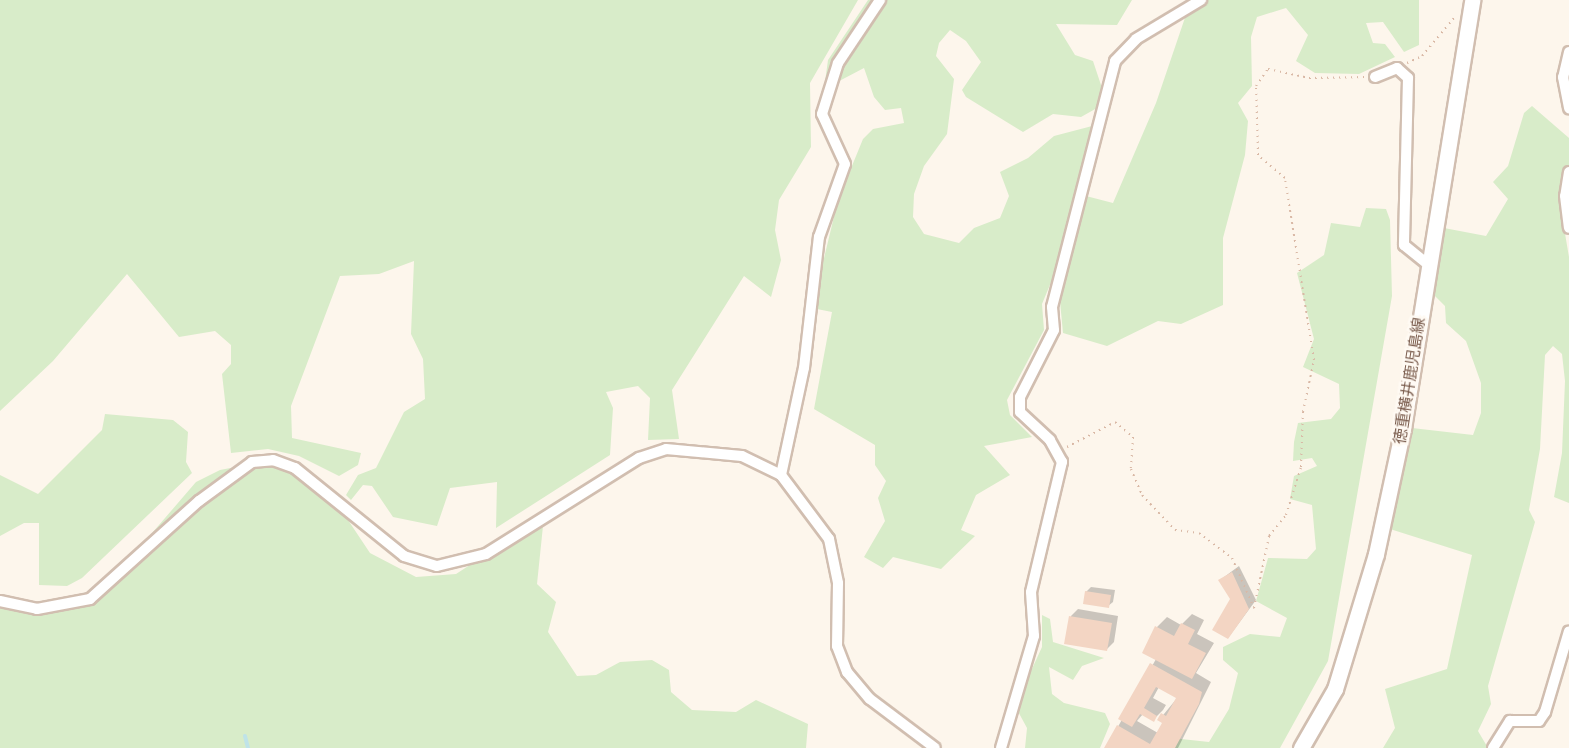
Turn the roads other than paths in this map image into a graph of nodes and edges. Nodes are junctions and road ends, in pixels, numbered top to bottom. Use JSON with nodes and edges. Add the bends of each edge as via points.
{"nodes":[{"id":1,"x":880,"y":0,"type":"edge"},
{"id":2,"x":1201,"y":0,"type":"edge"},
{"id":3,"x":1472,"y":0,"type":"edge"},
{"id":4,"x":1569,"y":52,"type":"edge"},
{"id":5,"x":1375,"y":77,"type":"road end"},
{"id":6,"x":1569,"y":108,"type":"edge"},
{"id":7,"x":1569,"y":172,"type":"edge"},
{"id":8,"x":1569,"y":228,"type":"edge"},
{"id":9,"x":1429,"y":265,"type":"junction"},
{"id":10,"x":781,"y":475,"type":"junction"},
{"id":11,"x":0,"y":601,"type":"edge"},
{"id":12,"x":1569,"y":631,"type":"edge"},
{"id":13,"x":935,"y":748,"type":"edge"},
{"id":14,"x":1000,"y":748,"type":"edge"},
{"id":15,"x":1301,"y":748,"type":"edge"},
{"id":16,"x":1493,"y":748,"type":"edge"}],
"edges":[{"from":1,"to":10,"type":"street","via":[[838,63],[822,114],[845,164],[819,237],[804,368]]},
{"from":2,"to":14,"type":"street","via":[[1197,7],[1136,39],[1115,61],[1095,154],[1052,307],[1054,330],[1020,396],[1020,412],[1060,452],[1031,592],[1034,636]]},
{"from":3,"to":9,"type":"main road","name":"徳重横井鹿児島線"},
{"from":4,"to":6,"type":"street","via":[[1563,77]]},
{"from":5,"to":9,"type":"street","via":[[1397,68],[1408,78],[1404,245]]},
{"from":7,"to":8,"type":"street","via":[[1565,196]]},
{"from":9,"to":15,"type":"main road","name":"徳重横井鹿児島線","via":[[1376,554],[1335,689]]},
{"from":10,"to":11,"type":"street","via":[[742,456],[666,449],[609,474],[486,554],[438,566],[404,556],[296,468],[273,460],[252,462],[199,501],[90,599],[37,609]]},
{"from":10,"to":13,"type":"street","via":[[830,539],[838,583],[837,646],[847,672],[870,699]]},
{"from":12,"to":16,"type":"street","via":[[1545,712],[1539,721],[1510,721]]}]}
